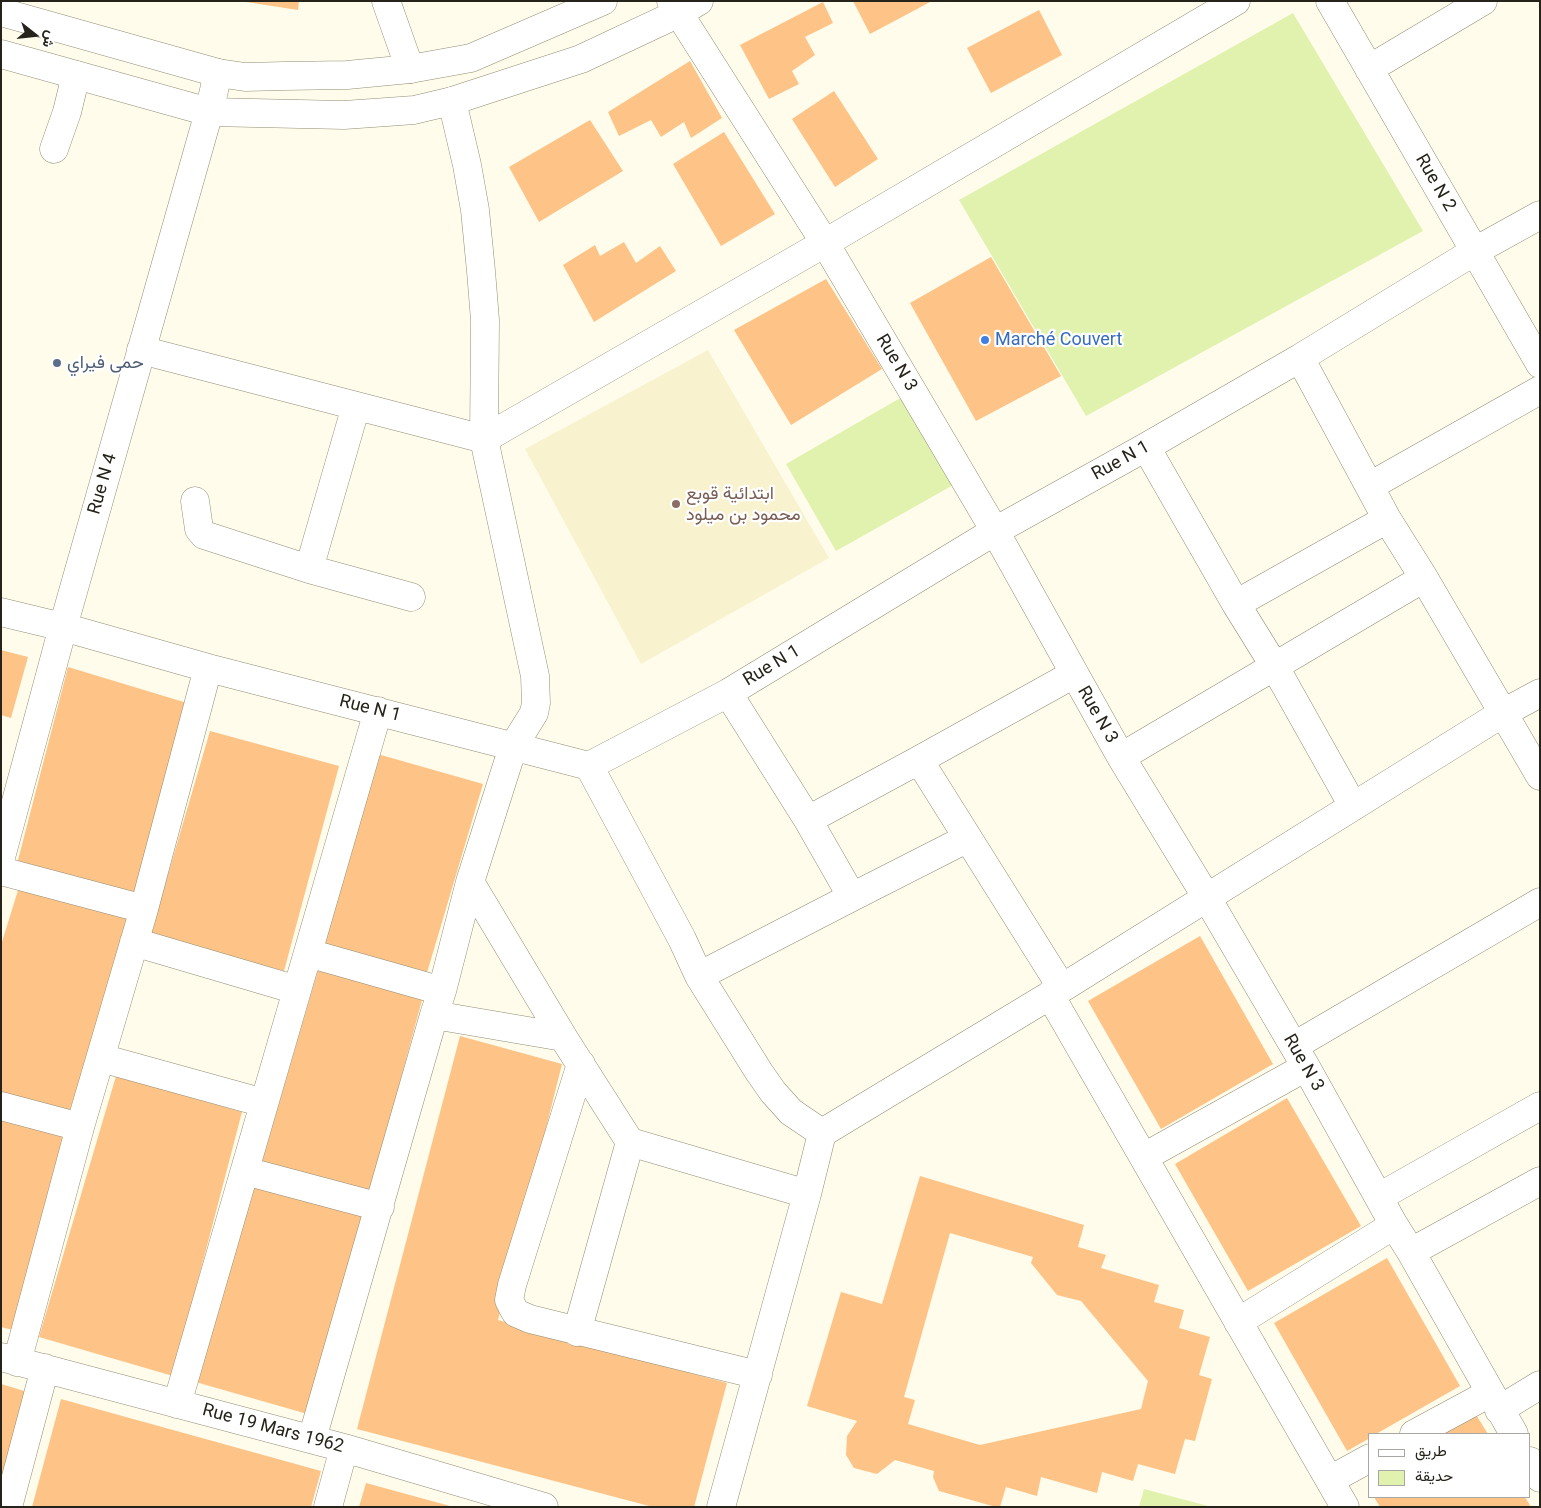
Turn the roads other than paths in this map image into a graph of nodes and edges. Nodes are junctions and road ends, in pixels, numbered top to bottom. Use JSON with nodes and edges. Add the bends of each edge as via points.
{"nodes":[{"id":1,"x":386,"y":1,"type":"edge"},
{"id":2,"x":604,"y":1,"type":"edge"},
{"id":3,"x":1236,"y":1,"type":"edge"},
{"id":4,"x":1330,"y":1,"type":"edge"},
{"id":5,"x":1483,"y":1,"type":"edge"},
{"id":6,"x":683,"y":5,"type":"edge"},
{"id":7,"x":1,"y":12,"type":"edge"},
{"id":8,"x":1,"y":54,"type":"edge"},
{"id":9,"x":410,"y":69,"type":"junction"},
{"id":10,"x":1369,"y":69,"type":"junction"},
{"id":11,"x":218,"y":73,"type":"junction"},
{"id":12,"x":76,"y":75,"type":"junction"},
{"id":13,"x":452,"y":101,"type":"junction"},
{"id":14,"x":209,"y":112,"type":"junction"},
{"id":15,"x":54,"y":149,"type":"dead end"},
{"id":16,"x":1540,"y":215,"type":"edge"},
{"id":17,"x":825,"y":243,"type":"junction"},
{"id":18,"x":1475,"y":251,"type":"junction"},
{"id":19,"x":141,"y":350,"type":"junction"},
{"id":20,"x":1300,"y":358,"type":"junction"},
{"id":21,"x":1540,"y":364,"type":"edge"},
{"id":22,"x":1540,"y":390,"type":"edge"},
{"id":23,"x":356,"y":406,"type":"junction"},
{"id":24,"x":484,"y":439,"type":"junction"},
{"id":25,"x":1146,"y":447,"type":"junction"},
{"id":26,"x":1370,"y":486,"type":"junction"},
{"id":27,"x":195,"y":501,"type":"dead end"},
{"id":28,"x":1387,"y":519,"type":"junction"},
{"id":29,"x":995,"y":531,"type":"junction"},
{"id":30,"x":309,"y":569,"type":"junction"},
{"id":31,"x":1424,"y":578,"type":"junction"},
{"id":32,"x":411,"y":597,"type":"dead end"},
{"id":33,"x":1236,"y":604,"type":"junction"},
{"id":34,"x":1,"y":612,"type":"edge"},
{"id":35,"x":63,"y":628,"type":"junction"},
{"id":36,"x":1276,"y":666,"type":"junction"},
{"id":37,"x":208,"y":668,"type":"junction"},
{"id":38,"x":1074,"y":674,"type":"junction"},
{"id":39,"x":728,"y":693,"type":"junction"},
{"id":40,"x":1540,"y":693,"type":"edge"},
{"id":41,"x":378,"y":711,"type":"junction"},
{"id":42,"x":1503,"y":713,"type":"junction"},
{"id":43,"x":513,"y":747,"type":"junction"},
{"id":44,"x":1121,"y":757,"type":"junction"},
{"id":45,"x":919,"y":760,"type":"junction"},
{"id":46,"x":589,"y":766,"type":"junction"},
{"id":47,"x":1540,"y":776,"type":"edge"},
{"id":48,"x":1353,"y":806,"type":"junction"},
{"id":49,"x":808,"y":820,"type":"junction"},
{"id":50,"x":968,"y":838,"type":"junction"},
{"id":51,"x":1,"y":857,"type":"edge"},
{"id":52,"x":1,"y":871,"type":"edge"},
{"id":53,"x":470,"y":882,"type":"junction"},
{"id":54,"x":852,"y":897,"type":"junction"},
{"id":55,"x":1207,"y":898,"type":"junction"},
{"id":56,"x":1540,"y":902,"type":"edge"},
{"id":57,"x":144,"y":909,"type":"junction"},
{"id":58,"x":134,"y":942,"type":"junction"},
{"id":59,"x":308,"y":953,"type":"junction"},
{"id":60,"x":699,"y":976,"type":"junction"},
{"id":61,"x":297,"y":990,"type":"junction"},
{"id":62,"x":1056,"y":992,"type":"junction"},
{"id":63,"x":438,"y":1003,"type":"junction"},
{"id":64,"x":562,"y":1037,"type":"junction"},
{"id":65,"x":1300,"y":1057,"type":"junction"},
{"id":66,"x":101,"y":1058,"type":"junction"},
{"id":67,"x":581,"y":1064,"type":"junction"},
{"id":68,"x":264,"y":1103,"type":"junction"},
{"id":69,"x":1,"y":1106,"type":"edge"},
{"id":70,"x":1540,"y":1106,"type":"edge"},
{"id":71,"x":80,"y":1127,"type":"junction"},
{"id":72,"x":822,"y":1133,"type":"junction"},
{"id":73,"x":630,"y":1142,"type":"junction"},
{"id":74,"x":1144,"y":1157,"type":"junction"},
{"id":75,"x":245,"y":1172,"type":"junction"},
{"id":76,"x":1540,"y":1180,"type":"edge"},
{"id":77,"x":807,"y":1194,"type":"junction"},
{"id":78,"x":1379,"y":1197,"type":"junction"},
{"id":79,"x":380,"y":1207,"type":"junction"},
{"id":80,"x":1394,"y":1225,"type":"junction"},
{"id":81,"x":1411,"y":1252,"type":"junction"},
{"id":82,"x":1238,"y":1322,"type":"junction"},
{"id":83,"x":577,"y":1332,"type":"junction"},
{"id":84,"x":9,"y":1359,"type":"edge"},
{"id":85,"x":45,"y":1368,"type":"junction"},
{"id":86,"x":758,"y":1375,"type":"junction"},
{"id":87,"x":1540,"y":1385,"type":"edge"},
{"id":88,"x":1495,"y":1401,"type":"junction"},
{"id":89,"x":178,"y":1404,"type":"junction"},
{"id":90,"x":1416,"y":1433,"type":"edge"},
{"id":91,"x":1513,"y":1433,"type":"edge"},
{"id":92,"x":312,"y":1440,"type":"junction"},
{"id":93,"x":344,"y":1448,"type":"junction"},
{"id":94,"x":1368,"y":1459,"type":"edge"},
{"id":95,"x":1531,"y":1463,"type":"edge"},
{"id":96,"x":1540,"y":1478,"type":"edge"},
{"id":97,"x":1330,"y":1480,"type":"junction"},
{"id":98,"x":8,"y":1507,"type":"edge"},
{"id":99,"x":328,"y":1507,"type":"edge"},
{"id":100,"x":544,"y":1507,"type":"edge"},
{"id":101,"x":721,"y":1507,"type":"edge"},
{"id":102,"x":1345,"y":1507,"type":"edge"}],
"edges":[{"from":1,"to":9,"type":"street"},
{"from":2,"to":9,"type":"street","via":[[471,58]]},
{"from":3,"to":17,"type":"street"},
{"from":4,"to":10,"type":"street","name":"Rue N 2"},
{"from":5,"to":10,"type":"street"},
{"from":6,"to":13,"type":"street","via":[[581,59]]},
{"from":6,"to":17,"type":"street","name":"Rue N 3"},
{"from":7,"to":11,"type":"street"},
{"from":8,"to":12,"type":"street"},
{"from":9,"to":11,"type":"street","via":[[347,75],[245,77]]},
{"from":10,"to":18,"type":"street","name":"Rue N 2"},
{"from":11,"to":14,"type":"street","name":"Rue N 4"},
{"from":12,"to":14,"type":"street"},
{"from":12,"to":15,"type":"street"},
{"from":13,"to":14,"type":"street","via":[[414,110],[344,115]]},
{"from":13,"to":24,"type":"street","via":[[468,165],[481,271],[485,320]]},
{"from":14,"to":19,"type":"street","name":"Rue N 4"},
{"from":16,"to":18,"type":"street","name":"Rue N 1"},
{"from":17,"to":24,"type":"street"},
{"from":17,"to":29,"type":"street","name":"Rue N 3"},
{"from":18,"to":20,"type":"street","name":"Rue N 1"},
{"from":18,"to":21,"type":"street","name":"Rue N 2"},
{"from":19,"to":23,"type":"street"},
{"from":19,"to":35,"type":"street","name":"Rue N 4"},
{"from":20,"to":25,"type":"street","name":"Rue N 1"},
{"from":20,"to":26,"type":"street"},
{"from":22,"to":26,"type":"street"},
{"from":23,"to":24,"type":"street"},
{"from":23,"to":30,"type":"street"},
{"from":24,"to":43,"type":"street","via":[[534,676],[534,713]]},
{"from":25,"to":29,"type":"street","name":"Rue N 1"},
{"from":25,"to":33,"type":"street"},
{"from":26,"to":28,"type":"street"},
{"from":27,"to":30,"type":"street","via":[[199,529],[204,535]]},
{"from":28,"to":31,"type":"street"},
{"from":28,"to":33,"type":"street"},
{"from":29,"to":38,"type":"street","name":"Rue N 3"},
{"from":29,"to":39,"type":"street","name":"Rue N 1"},
{"from":30,"to":32,"type":"street"},
{"from":31,"to":36,"type":"street"},
{"from":31,"to":42,"type":"street"},
{"from":33,"to":36,"type":"street"},
{"from":34,"to":35,"type":"street","name":"Rue N 1"},
{"from":35,"to":37,"type":"street","name":"Rue N 1"},
{"from":35,"to":51,"type":"street","name":"Rue N 4"},
{"from":36,"to":44,"type":"street"},
{"from":36,"to":48,"type":"street"},
{"from":37,"to":41,"type":"street","name":"Rue N 1"},
{"from":37,"to":57,"type":"street"},
{"from":38,"to":44,"type":"street","name":"Rue N 3"},
{"from":38,"to":45,"type":"street"},
{"from":39,"to":46,"type":"street","name":"Rue N 1"},
{"from":39,"to":49,"type":"street"},
{"from":40,"to":42,"type":"street"},
{"from":41,"to":43,"type":"street","name":"Rue N 1"},
{"from":41,"to":59,"type":"street"},
{"from":42,"to":47,"type":"street"},
{"from":42,"to":48,"type":"street"},
{"from":43,"to":46,"type":"street","name":"Rue N 1"},
{"from":43,"to":53,"type":"street"},
{"from":44,"to":55,"type":"street","name":"Rue N 3"},
{"from":45,"to":49,"type":"street"},
{"from":45,"to":50,"type":"street"},
{"from":46,"to":60,"type":"street"},
{"from":48,"to":55,"type":"street"},
{"from":49,"to":54,"type":"street"},
{"from":50,"to":54,"type":"street"},
{"from":50,"to":62,"type":"street"},
{"from":52,"to":57,"type":"street"},
{"from":53,"to":63,"type":"street"},
{"from":53,"to":64,"type":"street"},
{"from":54,"to":60,"type":"street"},
{"from":55,"to":62,"type":"street"},
{"from":55,"to":65,"type":"street","name":"Rue N 3"},
{"from":56,"to":65,"type":"street"},
{"from":57,"to":58,"type":"street"},
{"from":58,"to":61,"type":"street"},
{"from":58,"to":66,"type":"street"},
{"from":59,"to":61,"type":"street"},
{"from":59,"to":63,"type":"street"},
{"from":60,"to":72,"type":"street","via":[[773,1092],[791,1112]]},
{"from":61,"to":68,"type":"street"},
{"from":62,"to":72,"type":"street"},
{"from":62,"to":74,"type":"street"},
{"from":63,"to":64,"type":"street"},
{"from":63,"to":79,"type":"street"},
{"from":64,"to":67,"type":"street"},
{"from":65,"to":74,"type":"street"},
{"from":65,"to":78,"type":"street","name":"Rue N 3"},
{"from":66,"to":68,"type":"street"},
{"from":66,"to":71,"type":"street"},
{"from":67,"to":73,"type":"street"},
{"from":67,"to":83,"type":"street","via":[[509,1300],[516,1313],[522,1316]]},
{"from":68,"to":75,"type":"street"},
{"from":69,"to":71,"type":"street"},
{"from":70,"to":78,"type":"street"},
{"from":71,"to":84,"type":"street"},
{"from":72,"to":77,"type":"street"},
{"from":73,"to":77,"type":"street"},
{"from":73,"to":83,"type":"street"},
{"from":74,"to":82,"type":"street"},
{"from":75,"to":79,"type":"street"},
{"from":75,"to":89,"type":"street"},
{"from":76,"to":81,"type":"street"},
{"from":77,"to":86,"type":"street"},
{"from":78,"to":80,"type":"street","name":"Rue N 3"},
{"from":79,"to":92,"type":"street"},
{"from":80,"to":81,"type":"street","name":"Rue N 3"},
{"from":80,"to":82,"type":"street"},
{"from":81,"to":88,"type":"street","name":"Rue N 3"},
{"from":82,"to":97,"type":"street"},
{"from":83,"to":86,"type":"street"},
{"from":84,"to":85,"type":"street","name":"Rue 19 Mars 1962"},
{"from":85,"to":89,"type":"street","name":"Rue 19 Mars 1962"},
{"from":85,"to":98,"type":"street"},
{"from":86,"to":101,"type":"street"},
{"from":87,"to":88,"type":"street"},
{"from":88,"to":90,"type":"street"},
{"from":88,"to":91,"type":"street","name":"Rue N 3"},
{"from":89,"to":92,"type":"street","name":"Rue 19 Mars 1962"},
{"from":92,"to":93,"type":"street","name":"Rue 19 Mars 1962"},
{"from":93,"to":99,"type":"street"},
{"from":93,"to":100,"type":"street","name":"Rue 19 Mars 1962"},
{"from":94,"to":97,"type":"street"},
{"from":95,"to":96,"type":"street"},
{"from":97,"to":102,"type":"street"}]}
